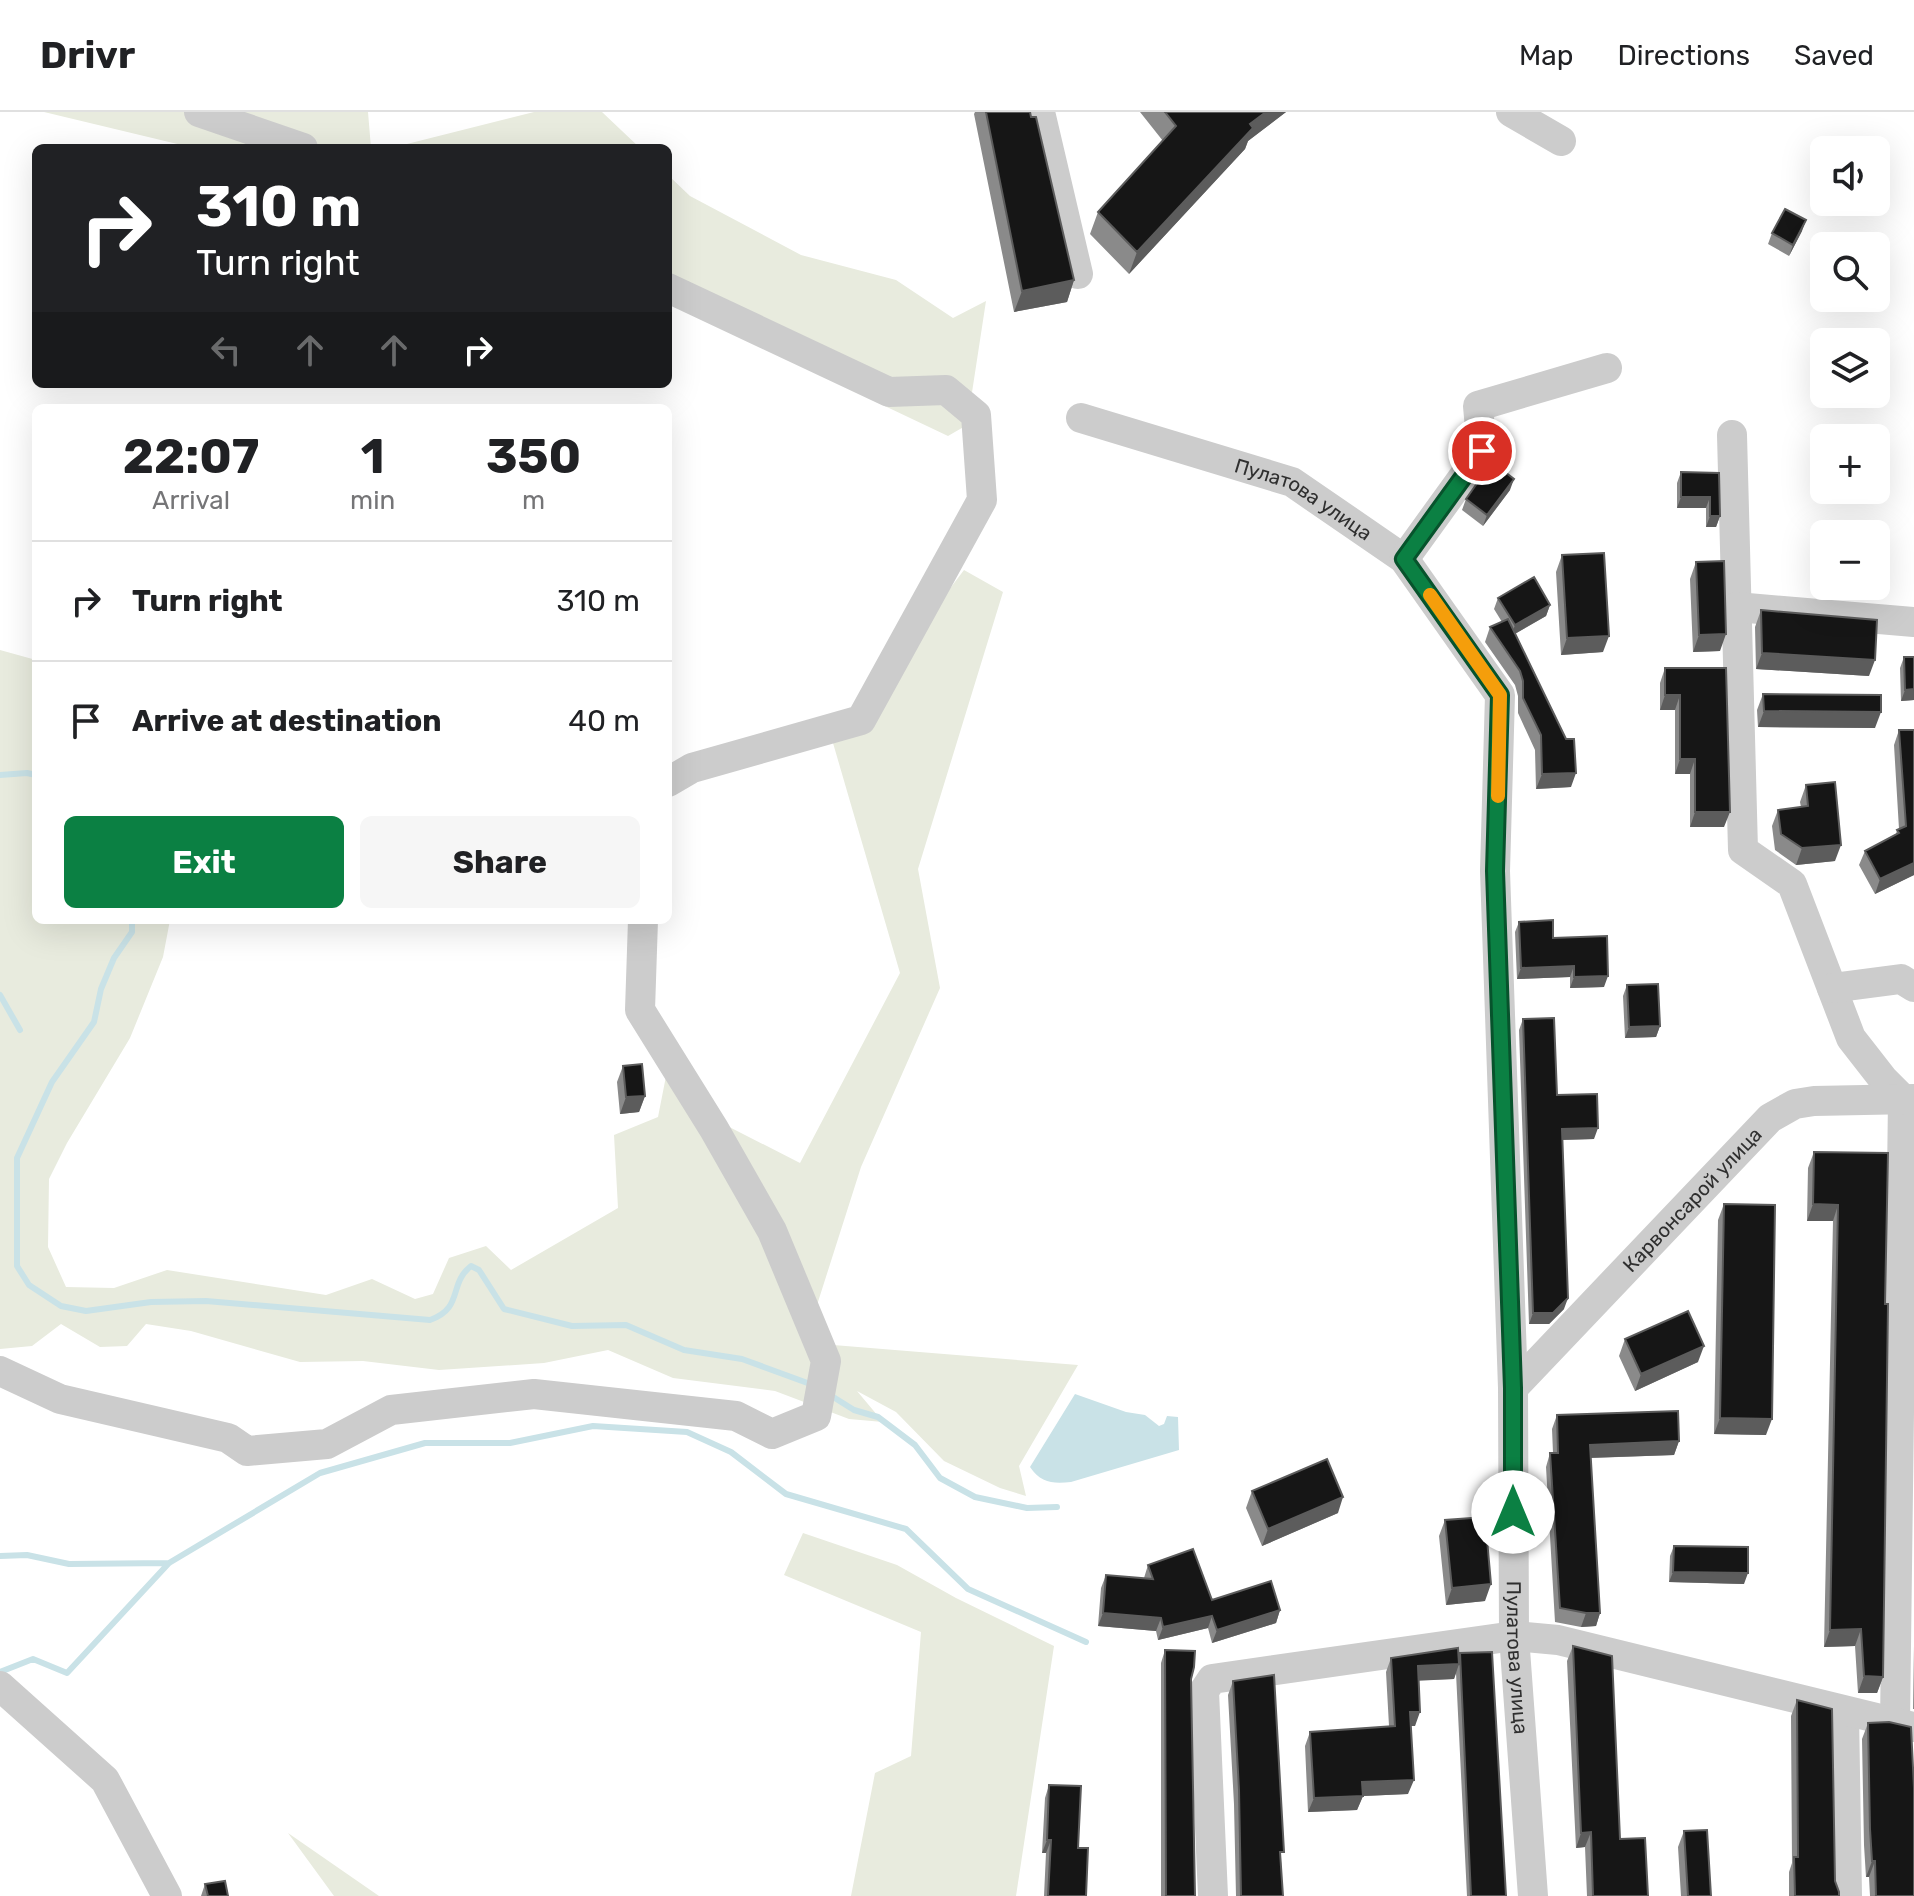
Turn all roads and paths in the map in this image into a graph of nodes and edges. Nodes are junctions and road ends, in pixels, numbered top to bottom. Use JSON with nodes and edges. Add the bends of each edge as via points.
{"nodes":[{"id":1,"x":199,"y":112,"type":"edge"},
{"id":2,"x":1040,"y":112,"type":"edge"},
{"id":3,"x":1511,"y":112,"type":"edge"},
{"id":4,"x":1561,"y":141,"type":"dead end"},
{"id":5,"x":291,"y":144,"type":"edge"},
{"id":6,"x":1078,"y":274,"type":"dead end"},
{"id":7,"x":672,"y":290,"type":"edge"},
{"id":8,"x":1607,"y":368,"type":"dead end"},
{"id":9,"x":1081,"y":418,"type":"dead end"},
{"id":10,"x":1732,"y":435,"type":"dead end"},
{"id":11,"x":1404,"y":559,"type":"junction"},
{"id":12,"x":1736,"y":607,"type":"junction"},
{"id":13,"x":1914,"y":622,"type":"edge"},
{"id":14,"x":672,"y":780,"type":"edge"},
{"id":15,"x":643,"y":924,"type":"edge"},
{"id":16,"x":1914,"y":987,"type":"edge"},
{"id":17,"x":1832,"y":988,"type":"junction"},
{"id":18,"x":1909,"y":1099,"type":"edge"},
{"id":19,"x":0,"y":1371,"type":"edge"},
{"id":20,"x":0,"y":1380,"type":"edge"},
{"id":21,"x":1513,"y":1388,"type":"junction"},
{"id":22,"x":0,"y":1398,"type":"edge"},
{"id":23,"x":1514,"y":1636,"type":"junction"},
{"id":24,"x":0,"y":1686,"type":"edge"},
{"id":25,"x":1844,"y":1711,"type":"junction"},
{"id":26,"x":1905,"y":1726,"type":"edge"},
{"id":27,"x":167,"y":1896,"type":"edge"},
{"id":28,"x":1213,"y":1896,"type":"edge"},
{"id":29,"x":1533,"y":1896,"type":"edge"},
{"id":30,"x":1847,"y":1896,"type":"edge"}],
"edges":[{"from":1,"to":5,"type":"street"},
{"from":2,"to":6,"type":"street"},
{"from":3,"to":4,"type":"street"},
{"from":7,"to":14,"type":"street","via":[[889,392],[946,390],[976,415],[982,500],[861,720],[692,768]]},
{"from":8,"to":11,"type":"street","via":[[1478,406],[1482,451]]},
{"from":9,"to":11,"type":"street","name":"Пулатова улица","via":[[1292,482]]},
{"from":10,"to":12,"type":"street"},
{"from":11,"to":21,"type":"street","name":"Пулатова улица","via":[[1500,695],[1495,871]]},
{"from":12,"to":13,"type":"street"},
{"from":12,"to":17,"type":"street","via":[[1743,850],[1792,884]]},
{"from":15,"to":19,"type":"street","via":[[640,1010],[772,1231],[826,1361],[816,1416],[772,1434],[736,1416],[534,1394],[391,1410],[327,1444],[247,1451],[228,1438],[60,1399]]},
{"from":16,"to":17,"type":"street","via":[[1901,979]]},
{"from":17,"to":18,"type":"street","via":[[1851,1038],[1883,1079]]},
{"from":18,"to":21,"type":"street","name":"Карвонсарой улица","via":[[1814,1101],[1795,1104],[1770,1118]]},
{"from":18,"to":26,"type":"street"},
{"from":20,"to":22,"type":"street","via":[[6,1393]]},
{"from":21,"to":23,"type":"street","name":"Пулатова улица"},
{"from":23,"to":25,"type":"street","via":[[1558,1640]]},
{"from":23,"to":28,"type":"street","via":[[1212,1679],[1204,1691]]},
{"from":23,"to":29,"type":"street","name":"Пулатова улица"},
{"from":24,"to":27,"type":"street","via":[[105,1780]]},
{"from":25,"to":26,"type":"street"},
{"from":25,"to":30,"type":"street"}]}
